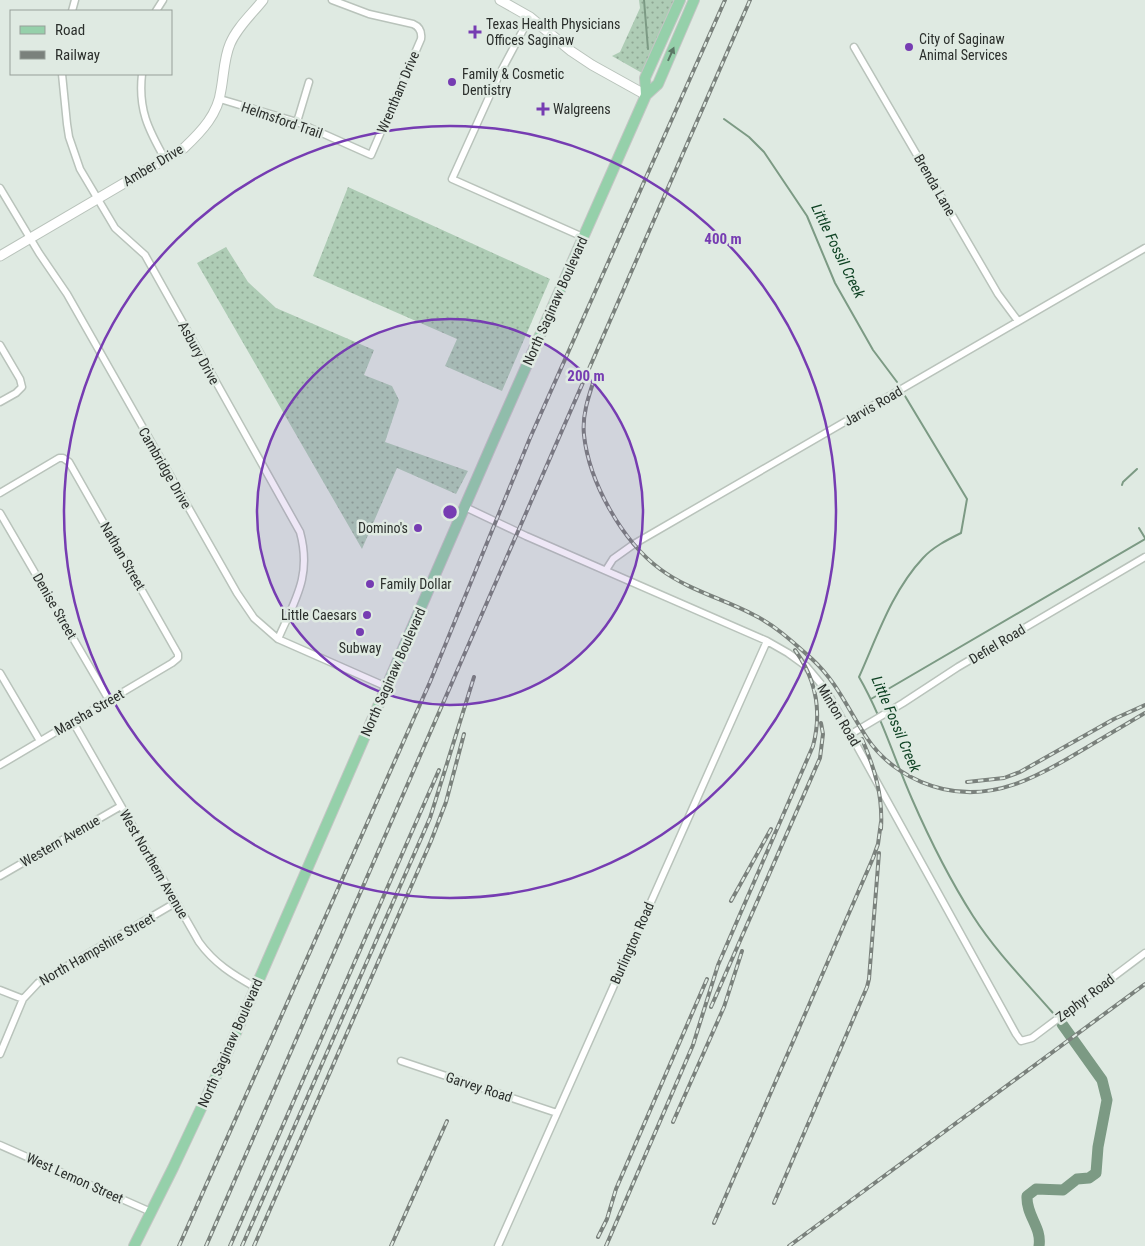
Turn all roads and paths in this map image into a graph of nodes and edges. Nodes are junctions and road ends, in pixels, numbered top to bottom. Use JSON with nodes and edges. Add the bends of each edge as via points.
{"nodes":[{"id":1,"x":263,"y":0,"type":"edge"},
{"id":2,"x":332,"y":0,"type":"edge"},
{"id":3,"x":500,"y":0,"type":"edge"},
{"id":4,"x":680,"y":0,"type":"edge"},
{"id":5,"x":694,"y":0,"type":"edge"},
{"id":6,"x":530,"y":17,"type":"junction"},
{"id":7,"x":854,"y":47,"type":"dead end"},
{"id":8,"x":62,"y":75,"type":"edge"},
{"id":9,"x":142,"y":75,"type":"edge"},
{"id":10,"x":309,"y":82,"type":"dead end"},
{"id":11,"x":646,"y":95,"type":"junction"},
{"id":12,"x":220,"y":100,"type":"junction"},
{"id":13,"x":297,"y":122,"type":"junction"},
{"id":14,"x":371,"y":155,"type":"joint"},
{"id":15,"x":165,"y":159,"type":"junction"},
{"id":16,"x":0,"y":188,"type":"edge"},
{"id":17,"x":97,"y":199,"type":"junction"},
{"id":18,"x":583,"y":237,"type":"junction"},
{"id":19,"x":30,"y":238,"type":"junction"},
{"id":20,"x":1145,"y":248,"type":"edge"},
{"id":21,"x":0,"y":256,"type":"edge"},
{"id":22,"x":1018,"y":321,"type":"junction"},
{"id":23,"x":0,"y":345,"type":"edge"},
{"id":24,"x":0,"y":402,"type":"edge"},
{"id":25,"x":0,"y":493,"type":"edge"},
{"id":26,"x":464,"y":507,"type":"junction"},
{"id":27,"x":0,"y":513,"type":"edge"},
{"id":28,"x":1145,"y":557,"type":"edge"},
{"id":29,"x":606,"y":570,"type":"junction"},
{"id":30,"x":278,"y":639,"type":"junction"},
{"id":31,"x":767,"y":641,"type":"junction"},
{"id":32,"x":178,"y":658,"type":"joint"},
{"id":33,"x":0,"y":672,"type":"edge"},
{"id":34,"x":387,"y":687,"type":"junction"},
{"id":35,"x":109,"y":700,"type":"junction"},
{"id":36,"x":73,"y":722,"type":"junction"},
{"id":37,"x":851,"y":734,"type":"junction"},
{"id":38,"x":40,"y":741,"type":"junction"},
{"id":39,"x":0,"y":764,"type":"edge"},
{"id":40,"x":120,"y":806,"type":"junction"},
{"id":41,"x":0,"y":876,"type":"edge"},
{"id":42,"x":176,"y":903,"type":"junction"},
{"id":43,"x":1145,"y":953,"type":"edge"},
{"id":44,"x":256,"y":987,"type":"junction"},
{"id":45,"x":0,"y":990,"type":"edge"},
{"id":46,"x":24,"y":1000,"type":"junction"},
{"id":47,"x":1024,"y":1041,"type":"joint"},
{"id":48,"x":0,"y":1054,"type":"edge"},
{"id":49,"x":401,"y":1061,"type":"dead end"},
{"id":50,"x":557,"y":1113,"type":"junction"},
{"id":51,"x":0,"y":1144,"type":"edge"},
{"id":52,"x":151,"y":1212,"type":"junction"},
{"id":53,"x":134,"y":1246,"type":"edge"},
{"id":54,"x":498,"y":1246,"type":"edge"}],
"edges":[{"from":1,"to":12,"type":"street","name":"Amber Drive","via":[[230,45]]},
{"from":2,"to":14,"type":"street","name":"Wrentham Drive","via":[[376,16],[413,24],[420,29],[421,39]]},
{"from":3,"to":6,"type":"street"},
{"from":4,"to":11,"type":"main road","name":"North Saginaw Boulevard","via":[[645,78]]},
{"from":11,"to":5,"type":"main road","name":"North Saginaw Boulevard","one_way":true,"via":[[658,84]]},
{"from":6,"to":11,"type":"street","via":[[592,65]]},
{"from":6,"to":18,"type":"street","via":[[452,179]]},
{"from":7,"to":22,"type":"street","name":"Brenda Lane","via":[[998,294]]},
{"from":8,"to":17,"type":"street","name":"Asbury Drive","via":[[69,137],[80,169]]},
{"from":9,"to":15,"type":"street","via":[[142,109]]},
{"from":10,"to":13,"type":"street"},
{"from":11,"to":18,"type":"main road","name":"North Saginaw Boulevard"},
{"from":12,"to":13,"type":"street","name":"Helmsford Trail"},
{"from":12,"to":15,"type":"street","name":"Amber Drive","via":[[197,136]]},
{"from":13,"to":14,"type":"street","name":"Helmsford Trail"},
{"from":15,"to":17,"type":"street","name":"Amber Drive"},
{"from":16,"to":19,"type":"street","name":"Cambridge Drive"},
{"from":17,"to":19,"type":"street","name":"Amber Drive"},
{"from":17,"to":30,"type":"street","name":"Asbury Drive","via":[[115,228],[145,255],[300,532],[305,558],[302,586]]},
{"from":18,"to":26,"type":"main road","name":"North Saginaw Boulevard"},
{"from":19,"to":21,"type":"street","name":"Amber Drive"},
{"from":19,"to":30,"type":"street","name":"Cambridge Drive","via":[[67,294],[243,603]]},
{"from":20,"to":22,"type":"street","name":"Jarvis Road"},
{"from":22,"to":29,"type":"street","name":"Jarvis Road","via":[[634,544],[613,559]]},
{"from":23,"to":24,"type":"street","via":[[22,387]]},
{"from":25,"to":32,"type":"street","name":"Nathan Street","via":[[53,462],[63,458],[68,462],[166,631]]},
{"from":26,"to":29,"type":"street","name":"Minton Road"},
{"from":26,"to":34,"type":"main road","name":"North Saginaw Boulevard"},
{"from":27,"to":35,"type":"street","name":"Denise Street"},
{"from":28,"to":37,"type":"street","name":"Defiel Road"},
{"from":29,"to":31,"type":"street","name":"Minton Road"},
{"from":30,"to":34,"type":"street","name":"Cambridge Drive"},
{"from":31,"to":37,"type":"street","name":"Minton Road","via":[[806,666],[816,677]]},
{"from":31,"to":50,"type":"street","name":"Burlington Road"},
{"from":32,"to":35,"type":"street","name":"Marsha Street"},
{"from":33,"to":38,"type":"street"},
{"from":34,"to":44,"type":"main road","name":"North Saginaw Boulevard"},
{"from":35,"to":36,"type":"street","name":"Marsha Street"},
{"from":36,"to":38,"type":"street","name":"Marsha Street"},
{"from":36,"to":40,"type":"street","name":"West Northern Avenue"},
{"from":37,"to":47,"type":"street","name":"Minton Road","via":[[1016,1034]]},
{"from":38,"to":39,"type":"street","name":"Marsha Street"},
{"from":40,"to":41,"type":"street","name":"Western Avenue"},
{"from":40,"to":42,"type":"street","name":"West Northern Avenue"},
{"from":42,"to":44,"type":"street","name":"West Northern Avenue","via":[[211,956],[228,971]]},
{"from":42,"to":46,"type":"street","name":"North Hampshire Street","via":[[44,978]]},
{"from":43,"to":47,"type":"street","name":"Zephyr Road"},
{"from":44,"to":52,"type":"main road","name":"North Saginaw Boulevard"},
{"from":45,"to":46,"type":"street"},
{"from":46,"to":48,"type":"street","name":"North Hampshire Street"},
{"from":49,"to":50,"type":"street","name":"Garvey Road"},
{"from":50,"to":54,"type":"street","name":"Burlington Road"},
{"from":51,"to":52,"type":"street","name":"West Lemon Street"},
{"from":52,"to":53,"type":"main road","name":"North Saginaw Boulevard"}]}
